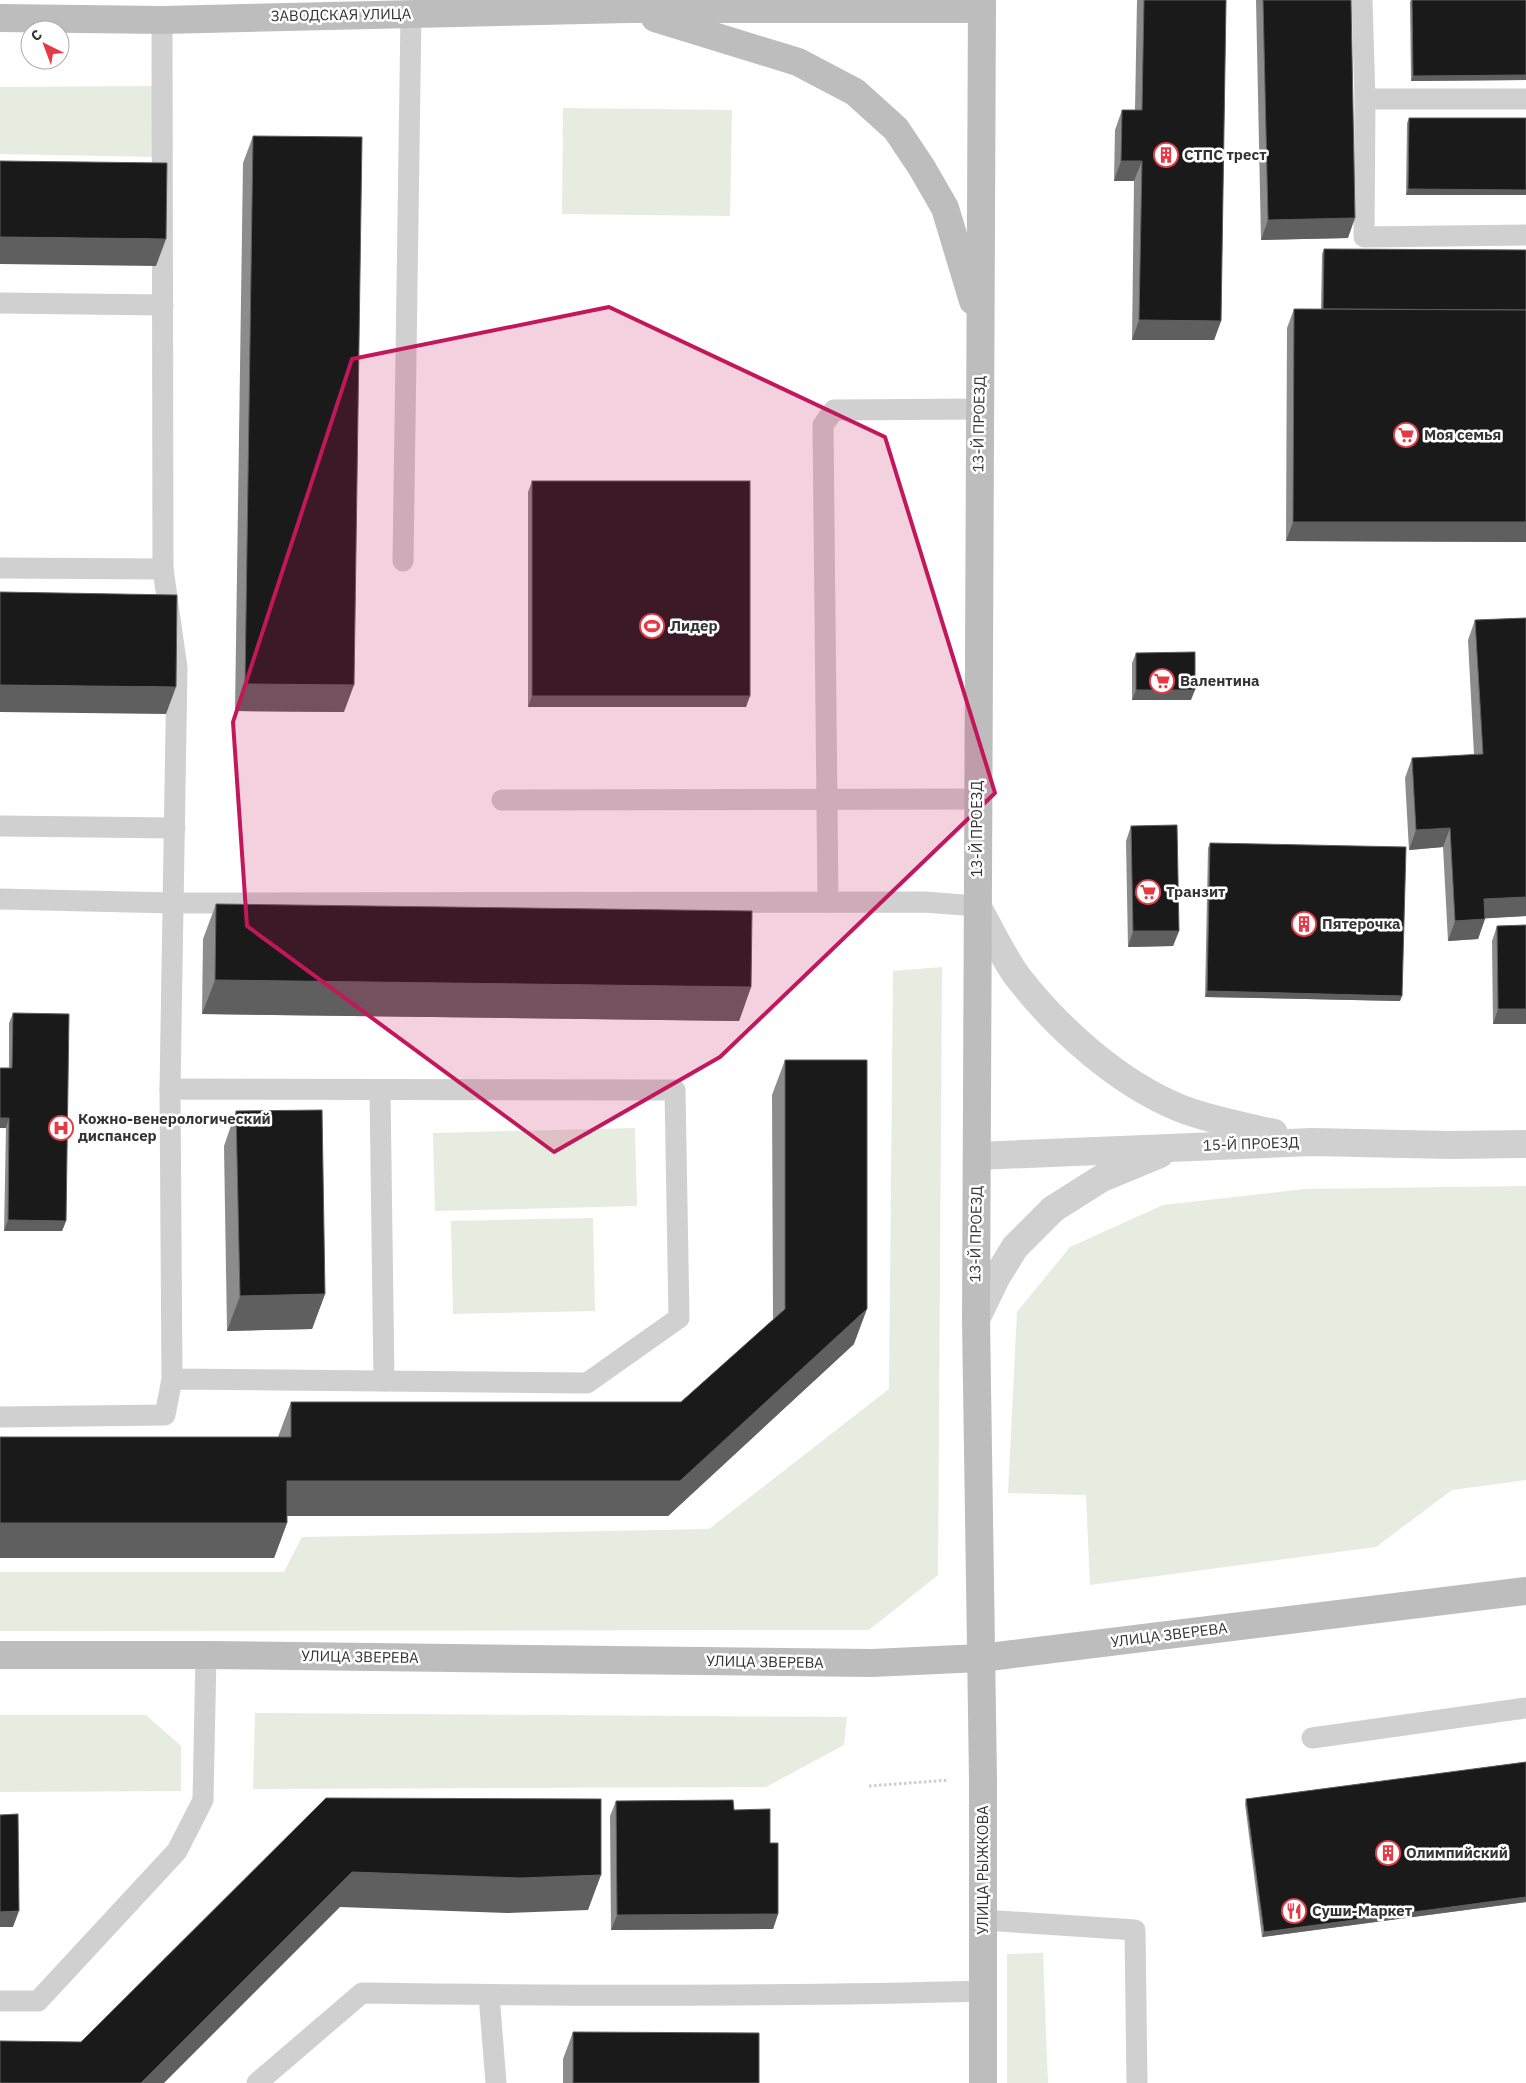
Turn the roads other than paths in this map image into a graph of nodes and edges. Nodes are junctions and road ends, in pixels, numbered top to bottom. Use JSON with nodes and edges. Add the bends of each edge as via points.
{"nodes":[{"id":1,"x":1362,"y":0,"type":"edge"},
{"id":2,"x":982,"y":4,"type":"edge"},
{"id":3,"x":628,"y":9,"type":"junction"},
{"id":4,"x":411,"y":14,"type":"junction"},
{"id":5,"x":0,"y":18,"type":"edge"},
{"id":6,"x":162,"y":20,"type":"junction"},
{"id":7,"x":1365,"y":99,"type":"junction"},
{"id":8,"x":1526,"y":99,"type":"edge"},
{"id":9,"x":1526,"y":235,"type":"edge"},
{"id":10,"x":0,"y":303,"type":"edge"},
{"id":11,"x":163,"y":306,"type":"junction"},
{"id":12,"x":981,"y":326,"type":"junction"},
{"id":13,"x":979,"y":409,"type":"junction"},
{"id":14,"x":404,"y":561,"type":"dead end"},
{"id":15,"x":0,"y":568,"type":"edge"},
{"id":16,"x":163,"y":570,"type":"junction"},
{"id":17,"x":827,"y":799,"type":"junction"},
{"id":18,"x":977,"y":799,"type":"junction"},
{"id":19,"x":502,"y":800,"type":"dead end"},
{"id":20,"x":0,"y":826,"type":"edge"},
{"id":21,"x":175,"y":828,"type":"junction"},
{"id":22,"x":0,"y":899,"type":"edge"},
{"id":23,"x":828,"y":902,"type":"junction"},
{"id":24,"x":173,"y":903,"type":"junction"},
{"id":25,"x":977,"y":906,"type":"junction"},
{"id":26,"x":170,"y":1089,"type":"junction"},
{"id":27,"x":380,"y":1091,"type":"junction"},
{"id":28,"x":1312,"y":1142,"type":"junction"},
{"id":29,"x":1526,"y":1144,"type":"edge"},
{"id":30,"x":1179,"y":1146,"type":"junction"},
{"id":31,"x":977,"y":1156,"type":"junction"},
{"id":32,"x":976,"y":1318,"type":"junction"},
{"id":33,"x":172,"y":1379,"type":"junction"},
{"id":34,"x":384,"y":1381,"type":"junction"},
{"id":35,"x":0,"y":1417,"type":"edge"},
{"id":36,"x":1526,"y":1591,"type":"edge"},
{"id":37,"x":0,"y":1655,"type":"edge"},
{"id":38,"x":206,"y":1655,"type":"junction"},
{"id":39,"x":981,"y":1658,"type":"junction"},
{"id":40,"x":1526,"y":1708,"type":"edge"},
{"id":41,"x":1312,"y":1738,"type":"dead end"},
{"id":42,"x":984,"y":1920,"type":"junction"},
{"id":43,"x":983,"y":1991,"type":"junction"},
{"id":44,"x":489,"y":1995,"type":"junction"},
{"id":45,"x":0,"y":2001,"type":"edge"},
{"id":46,"x":257,"y":2083,"type":"edge"},
{"id":47,"x":496,"y":2083,"type":"edge"},
{"id":48,"x":983,"y":2083,"type":"edge"},
{"id":49,"x":1137,"y":2083,"type":"edge"}],
"edges":[{"from":1,"to":7,"type":"lane"},
{"from":2,"to":3,"type":"street","name":"ЗАВОДСКАЯ УЛИЦА"},
{"from":2,"to":12,"type":"street","name":"13-Й ПРОЕЗД"},
{"from":3,"to":4,"type":"street","name":"ЗАВОДСКАЯ УЛИЦА"},
{"from":3,"to":12,"type":"street","via":[[798,62],[855,92],[876,110],[896,129],[945,208]]},
{"from":4,"to":6,"type":"street","name":"ЗАВОДСКАЯ УЛИЦА"},
{"from":4,"to":14,"type":"lane"},
{"from":5,"to":6,"type":"street","name":"ЗАВОДСКАЯ УЛИЦА"},
{"from":6,"to":11,"type":"lane"},
{"from":7,"to":8,"type":"lane"},
{"from":7,"to":9,"type":"lane","via":[[1364,237]]},
{"from":10,"to":11,"type":"lane"},
{"from":11,"to":16,"type":"lane"},
{"from":12,"to":13,"type":"street","name":"13-Й ПРОЕЗД"},
{"from":13,"to":17,"type":"lane","via":[[834,410],[823,425]]},
{"from":13,"to":18,"type":"street","name":"13-Й ПРОЕЗД"},
{"from":15,"to":16,"type":"lane"},
{"from":16,"to":21,"type":"lane","via":[[177,668]]},
{"from":17,"to":18,"type":"lane"},
{"from":17,"to":19,"type":"lane"},
{"from":17,"to":23,"type":"lane"},
{"from":18,"to":25,"type":"street","name":"13-Й ПРОЕЗД"},
{"from":20,"to":21,"type":"lane"},
{"from":21,"to":24,"type":"lane"},
{"from":22,"to":24,"type":"lane"},
{"from":23,"to":24,"type":"lane"},
{"from":23,"to":25,"type":"lane","via":[[924,902]]},
{"from":24,"to":26,"type":"lane"},
{"from":25,"to":28,"type":"street","via":[[1017,975],[1090,1053],[1129,1081],[1181,1109]]},
{"from":25,"to":31,"type":"street","name":"13-Й ПРОЕЗД"},
{"from":26,"to":27,"type":"lane"},
{"from":26,"to":33,"type":"lane"},
{"from":27,"to":34,"type":"lane"},
{"from":27,"to":34,"type":"lane","via":[[675,1090],[680,1318],[586,1383]]},
{"from":28,"to":29,"type":"street","name":"15-Й ПРОЕЗД"},
{"from":28,"to":30,"type":"street","name":"15-Й ПРОЕЗД"},
{"from":30,"to":31,"type":"street","name":"15-Й ПРОЕЗД"},
{"from":30,"to":32,"type":"street","via":[[1102,1178],[1054,1208],[1015,1247]]},
{"from":31,"to":32,"type":"street","name":"13-Й ПРОЕЗД"},
{"from":32,"to":39,"type":"street","name":"13-Й ПРОЕЗД"},
{"from":33,"to":34,"type":"lane"},
{"from":33,"to":35,"type":"lane","via":[[165,1415]]},
{"from":36,"to":39,"type":"street","name":"УЛИЦА ЗВЕРЕВА"},
{"from":37,"to":38,"type":"street","name":"УЛИЦА ЗВЕРЕВА"},
{"from":38,"to":39,"type":"street","name":"УЛИЦА ЗВЕРЕВА","via":[[872,1663]]},
{"from":38,"to":45,"type":"lane","via":[[203,1800],[177,1851],[38,2002]]},
{"from":39,"to":42,"type":"street","name":"УЛИЦА РЫЖКОВА"},
{"from":40,"to":41,"type":"lane"},
{"from":42,"to":43,"type":"street","name":"УЛИЦА РЫЖКОВА"},
{"from":42,"to":49,"type":"lane","via":[[1135,1930]]},
{"from":43,"to":44,"type":"lane"},
{"from":43,"to":48,"type":"street","name":"УЛИЦА РЫЖКОВА"},
{"from":44,"to":46,"type":"lane","via":[[362,1993]]},
{"from":44,"to":47,"type":"lane"}]}
